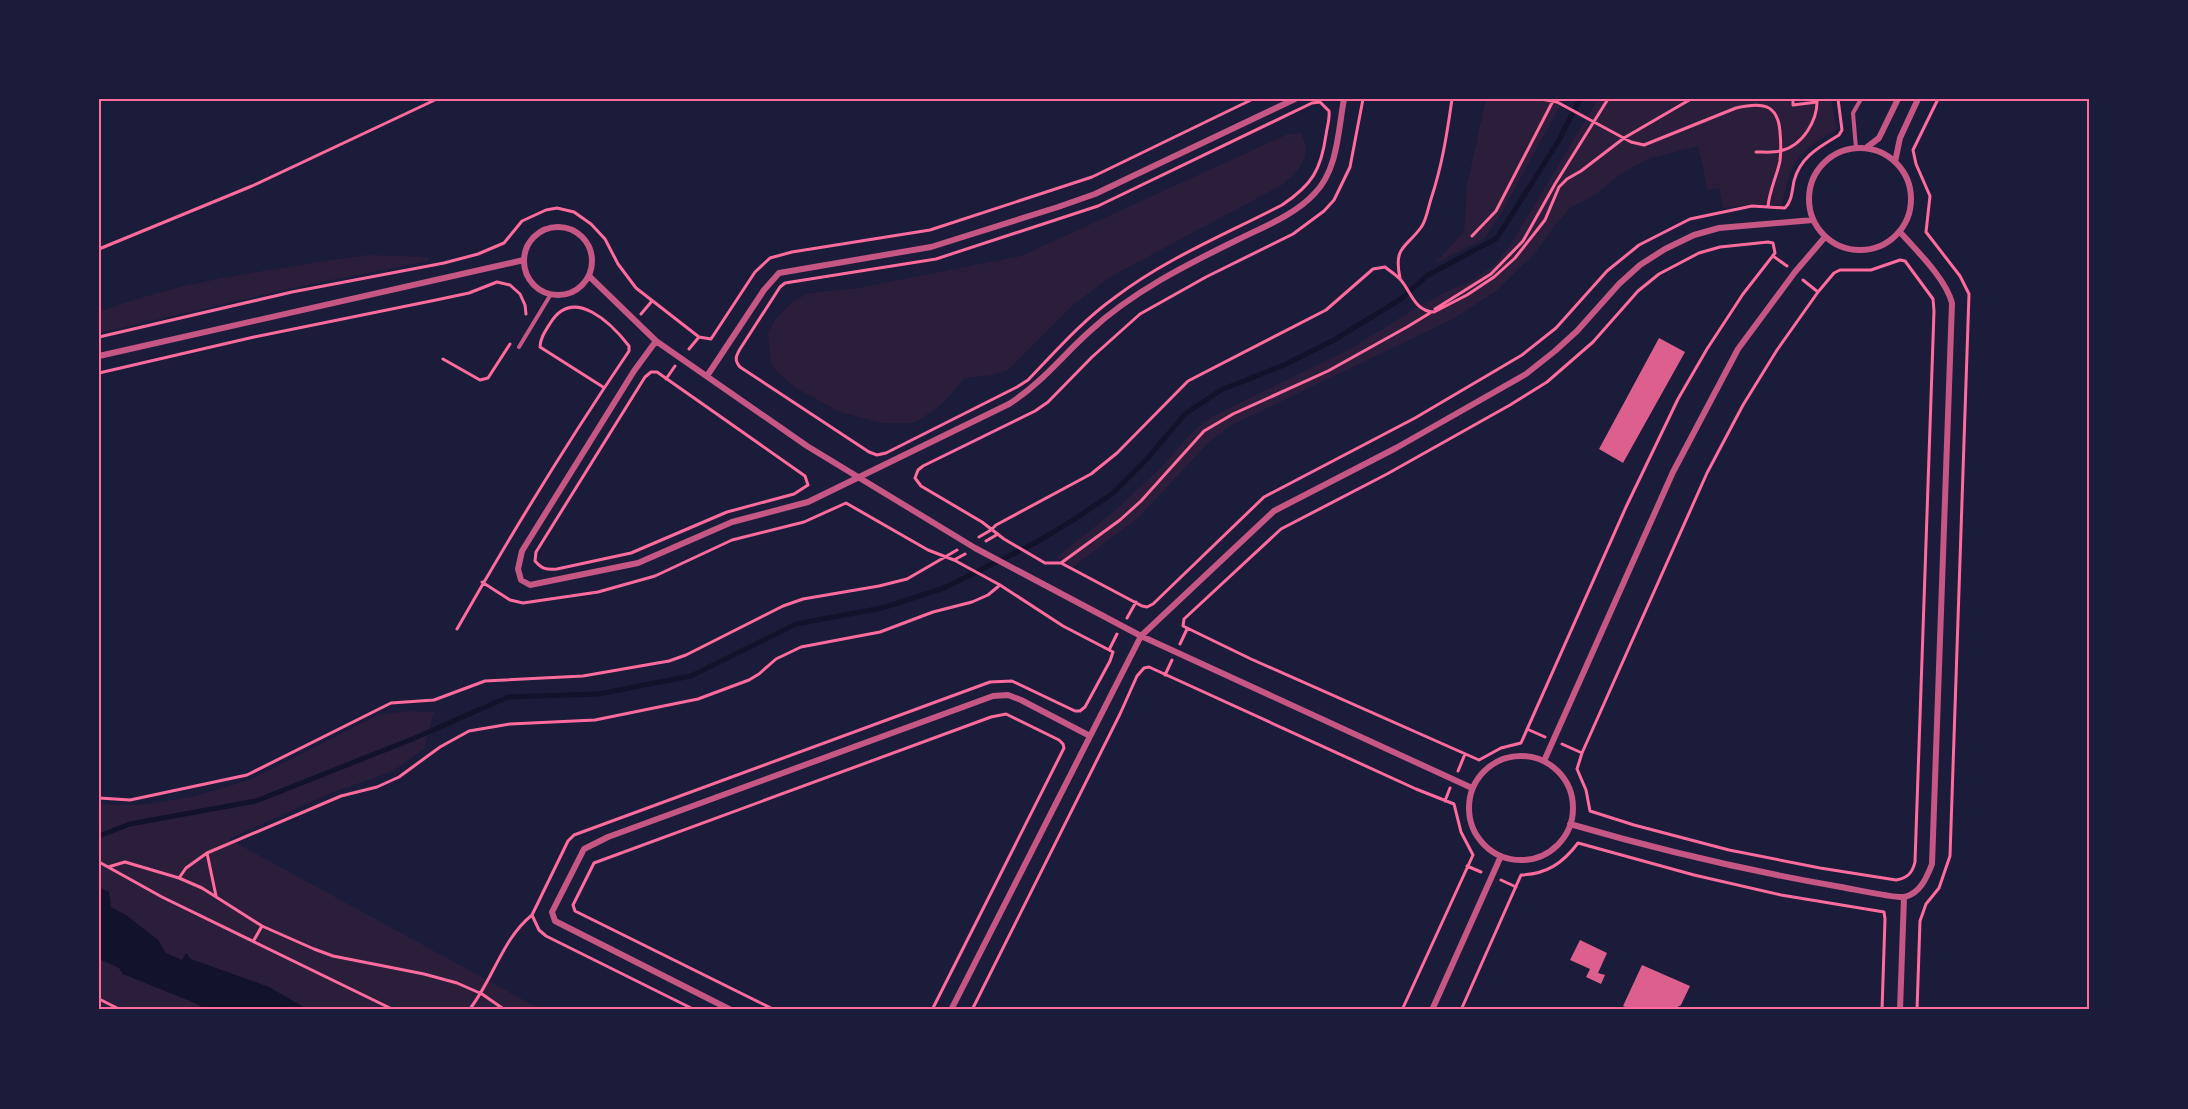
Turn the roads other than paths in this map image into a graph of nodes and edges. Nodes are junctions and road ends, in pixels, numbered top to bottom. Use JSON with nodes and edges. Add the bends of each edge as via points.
{"nodes":[{"id":1,"x":1295,"y":99,"type":"edge"},
{"id":2,"x":1344,"y":99,"type":"edge"},
{"id":3,"x":1861,"y":99,"type":"edge"},
{"id":4,"x":1898,"y":99,"type":"edge"},
{"id":5,"x":1918,"y":99,"type":"edge"},
{"id":6,"x":1856,"y":148,"type":"junction"},
{"id":7,"x":1866,"y":148,"type":"junction"},
{"id":8,"x":1895,"y":162,"type":"junction"},
{"id":9,"x":1813,"y":220,"type":"junction"},
{"id":10,"x":1900,"y":232,"type":"junction"},
{"id":11,"x":1825,"y":237,"type":"junction"},
{"id":12,"x":524,"y":260,"type":"junction"},
{"id":13,"x":589,"y":276,"type":"junction"},
{"id":14,"x":551,"y":294,"type":"junction"},
{"id":15,"x":656,"y":341,"type":"junction"},
{"id":16,"x":519,"y":347,"type":"dead end"},
{"id":17,"x":99,"y":356,"type":"edge"},
{"id":18,"x":707,"y":376,"type":"junction"},
{"id":19,"x":857,"y":478,"type":"junction"},
{"id":20,"x":1141,"y":636,"type":"junction"},
{"id":21,"x":1090,"y":736,"type":"junction"},
{"id":22,"x":1544,"y":761,"type":"junction"},
{"id":23,"x":1472,"y":788,"type":"junction"},
{"id":24,"x":1570,"y":824,"type":"junction"},
{"id":25,"x":1501,"y":856,"type":"junction"},
{"id":26,"x":1904,"y":897,"type":"junction"},
{"id":27,"x":731,"y":1010,"type":"edge"},
{"id":28,"x":951,"y":1010,"type":"edge"},
{"id":29,"x":1432,"y":1010,"type":"edge"},
{"id":30,"x":1900,"y":1010,"type":"edge"}],
"edges":[{"from":1,"to":18,"type":"street","via":[[1095,194],[1058,207],[931,247],[779,273]]},
{"from":2,"to":19,"type":"street","via":[[1330,170],[1304,203],[1194,261],[1125,303],[1090,331],[1036,386],[1009,404]]},
{"from":3,"to":6,"type":"lane","via":[[1854,113]]},
{"from":4,"to":7,"type":"street","via":[[1879,138]]},
{"from":5,"to":8,"type":"street","via":[[1900,138]]},
{"from":6,"to":7,"type":"street"},
{"from":6,"to":9,"type":"street","via":[[1827,160],[1816,173],[1810,188]]},
{"from":7,"to":8,"type":"street"},
{"from":8,"to":10,"type":"street","via":[[1910,188],[1908,218]]},
{"from":9,"to":11,"type":"street"},
{"from":9,"to":20,"type":"street","via":[[1719,228],[1665,249],[1640,265],[1577,331],[1526,374],[1274,511]]},
{"from":10,"to":11,"type":"street","via":[[1872,249],[1839,246]]},
{"from":10,"to":26,"type":"street","via":[[1930,266],[1952,303],[1932,864],[1926,880]]},
{"from":11,"to":22,"type":"street","via":[[1733,358],[1673,472]]},
{"from":12,"to":13,"type":"street","via":[[526,249],[539,232],[561,227],[581,235],[588,244],[592,266]]},
{"from":12,"to":14,"type":"street","via":[[531,282]]},
{"from":12,"to":17,"type":"street"},
{"from":13,"to":14,"type":"street","via":[[573,291]]},
{"from":13,"to":15,"type":"street"},
{"from":14,"to":16,"type":"lane"},
{"from":15,"to":18,"type":"street"},
{"from":15,"to":19,"type":"street","via":[[522,551],[518,569],[521,580],[530,585],[542,584],[638,563],[732,522],[808,502]]},
{"from":18,"to":19,"type":"street"},
{"from":19,"to":20,"type":"street","via":[[981,552]]},
{"from":20,"to":21,"type":"street"},
{"from":20,"to":23,"type":"street"},
{"from":21,"to":27,"type":"street","via":[[1021,700],[1008,695],[993,696],[584,849],[552,912],[555,921]]},
{"from":21,"to":28,"type":"street"},
{"from":22,"to":23,"type":"street","via":[[1528,756],[1511,757],[1481,774]]},
{"from":22,"to":24,"type":"street","via":[[1565,781],[1571,794]]},
{"from":23,"to":25,"type":"street","via":[[1468,804],[1476,836]]},
{"from":24,"to":25,"type":"street","via":[[1558,844],[1543,854],[1525,860]]},
{"from":24,"to":26,"type":"street","via":[[1676,853]]},
{"from":25,"to":29,"type":"street"},
{"from":26,"to":30,"type":"street"}]}
